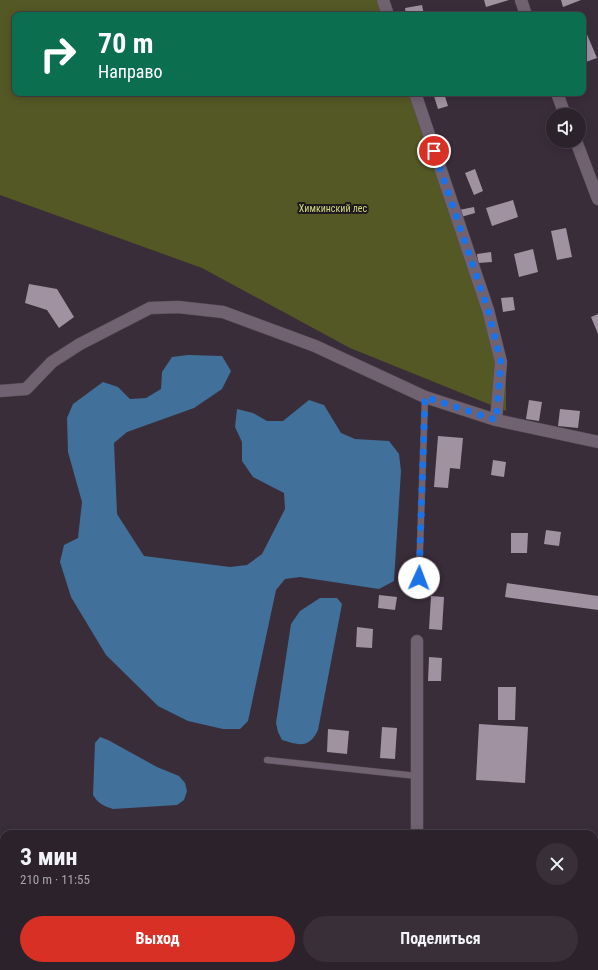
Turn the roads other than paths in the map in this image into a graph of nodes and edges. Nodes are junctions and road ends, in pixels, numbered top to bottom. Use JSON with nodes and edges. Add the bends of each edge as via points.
{"nodes":[{"id":1,"x":383,"y":0,"type":"edge"},
{"id":2,"x":521,"y":0,"type":"edge"},
{"id":3,"x":387,"y":12,"type":"edge"},
{"id":4,"x":525,"y":12,"type":"edge"},
{"id":5,"x":416,"y":96,"type":"edge"},
{"id":6,"x":558,"y":96,"type":"edge"},
{"id":7,"x":562,"y":108,"type":"edge"},
{"id":8,"x":579,"y":148,"type":"edge"},
{"id":9,"x":598,"y":199,"type":"edge"},
{"id":10,"x":0,"y":391,"type":"edge"},
{"id":11,"x":425,"y":397,"type":"junction"},
{"id":12,"x":496,"y":420,"type":"junction"},
{"id":13,"x":598,"y":442,"type":"edge"},
{"id":14,"x":419,"y":578,"type":"dead end"},
{"id":15,"x":416,"y":640,"type":"dead end"},
{"id":16,"x":267,"y":760,"type":"dead end"},
{"id":17,"x":417,"y":776,"type":"junction"},
{"id":18,"x":417,"y":830,"type":"edge"}],
"edges":[{"from":1,"to":3,"type":"street"},
{"from":2,"to":4,"type":"street"},
{"from":5,"to":12,"type":"street","via":[[488,310],[501,362]]},
{"from":6,"to":7,"type":"street"},
{"from":8,"to":9,"type":"street"},
{"from":10,"to":11,"type":"street","via":[[26,389],[52,362],[80,344],[150,308],[178,307],[223,312],[315,346]]},
{"from":11,"to":12,"type":"street"},
{"from":11,"to":14,"type":"lane"},
{"from":12,"to":13,"type":"street"},
{"from":15,"to":17,"type":"street"},
{"from":16,"to":17,"type":"lane"},
{"from":17,"to":18,"type":"street"}]}
